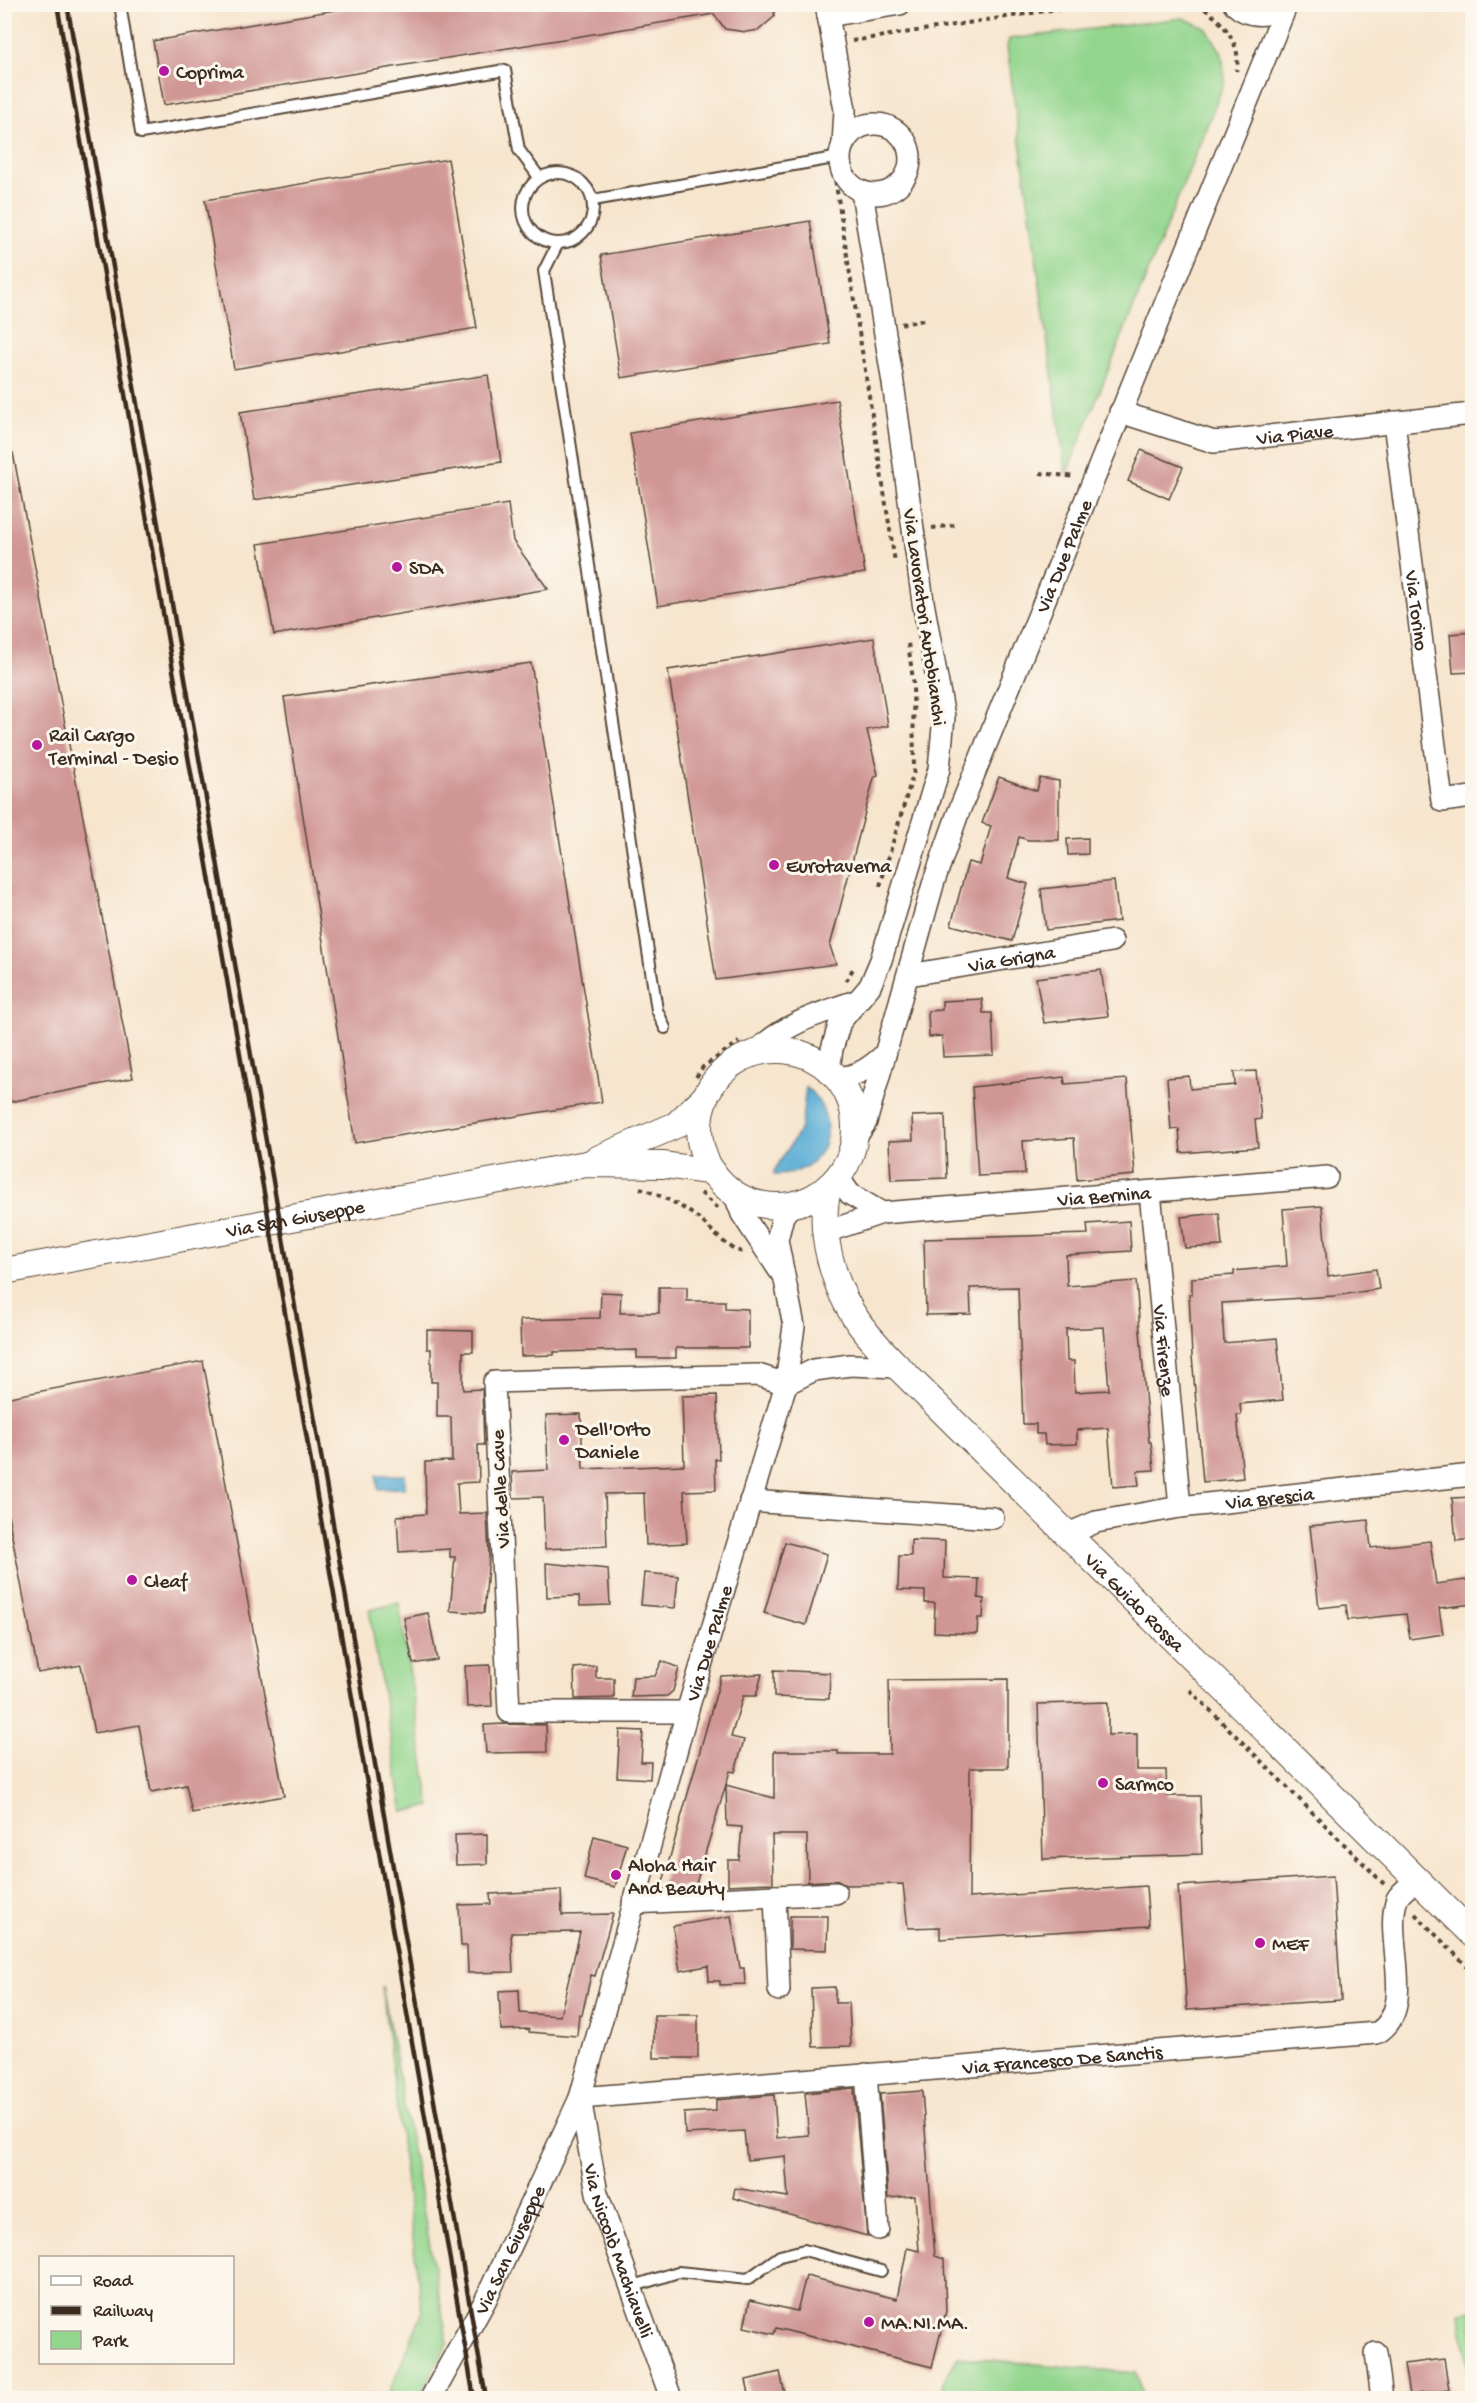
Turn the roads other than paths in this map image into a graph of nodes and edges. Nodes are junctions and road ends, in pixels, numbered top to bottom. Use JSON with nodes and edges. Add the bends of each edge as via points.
{"nodes":[{"id":1,"x":120,"y":4,"type":"edge"},
{"id":2,"x":900,"y":4,"type":"edge"},
{"id":3,"x":1234,"y":4,"type":"edge"},
{"id":4,"x":1286,"y":4,"type":"edge"},
{"id":5,"x":827,"y":10,"type":"edge"},
{"id":6,"x":1253,"y":14,"type":"junction"},
{"id":7,"x":1262,"y":63,"type":"junction"},
{"id":8,"x":845,"y":110,"type":"junction"},
{"id":9,"x":857,"y":128,"type":"junction"},
{"id":10,"x":838,"y":154,"type":"junction"},
{"id":11,"x":539,"y":177,"type":"junction"},
{"id":12,"x":862,"y":192,"type":"junction"},
{"id":13,"x":886,"y":192,"type":"junction"},
{"id":14,"x":593,"y":200,"type":"junction"},
{"id":15,"x":868,"y":219,"type":"junction"},
{"id":16,"x":558,"y":243,"type":"junction"},
{"id":17,"x":1120,"y":412,"type":"junction"},
{"id":18,"x":1473,"y":414,"type":"edge"},
{"id":19,"x":1394,"y":422,"type":"junction"},
{"id":20,"x":1473,"y":797,"type":"edge"},
{"id":21,"x":1112,"y":941,"type":"dead end"},
{"id":22,"x":909,"y":975,"type":"junction"},
{"id":23,"x":848,"y":995,"type":"junction"},
{"id":24,"x":665,"y":1028,"type":"dead end"},
{"id":25,"x":749,"y":1046,"type":"junction"},
{"id":26,"x":885,"y":1054,"type":"junction"},
{"id":27,"x":833,"y":1073,"type":"junction"},
{"id":28,"x":699,"y":1089,"type":"junction"},
{"id":29,"x":854,"y":1140,"type":"junction"},
{"id":30,"x":586,"y":1164,"type":"junction"},
{"id":31,"x":712,"y":1172,"type":"junction"},
{"id":32,"x":1327,"y":1177,"type":"dead end"},
{"id":33,"x":833,"y":1182,"type":"junction"},
{"id":34,"x":1150,"y":1192,"type":"junction"},
{"id":35,"x":727,"y":1201,"type":"junction"},
{"id":36,"x":793,"y":1204,"type":"junction"},
{"id":37,"x":882,"y":1213,"type":"junction"},
{"id":38,"x":828,"y":1241,"type":"junction"},
{"id":39,"x":4,"y":1271,"type":"edge"},
{"id":40,"x":786,"y":1281,"type":"junction"},
{"id":41,"x":897,"y":1367,"type":"junction"},
{"id":42,"x":786,"y":1384,"type":"junction"},
{"id":43,"x":1473,"y":1474,"type":"edge"},
{"id":44,"x":750,"y":1501,"type":"junction"},
{"id":45,"x":1180,"y":1507,"type":"junction"},
{"id":46,"x":993,"y":1518,"type":"dead end"},
{"id":47,"x":1068,"y":1534,"type":"junction"},
{"id":48,"x":687,"y":1712,"type":"junction"},
{"id":49,"x":1417,"y":1880,"type":"junction"},
{"id":50,"x":836,"y":1893,"type":"dead end"},
{"id":51,"x":775,"y":1896,"type":"junction"},
{"id":52,"x":633,"y":1903,"type":"junction"},
{"id":53,"x":1473,"y":1934,"type":"edge"},
{"id":54,"x":779,"y":1990,"type":"dead end"},
{"id":55,"x":866,"y":2074,"type":"junction"},
{"id":56,"x":580,"y":2098,"type":"junction"},
{"id":57,"x":878,"y":2229,"type":"dead end"},
{"id":58,"x":881,"y":2271,"type":"dead end"},
{"id":59,"x":631,"y":2287,"type":"junction"},
{"id":60,"x":1376,"y":2353,"type":"dead end"},
{"id":61,"x":431,"y":2398,"type":"edge"},
{"id":62,"x":671,"y":2398,"type":"edge"},
{"id":63,"x":1382,"y":2398,"type":"edge"}],
"edges":[{"from":1,"to":11,"type":"lane","via":[[141,133],[505,70],[519,150]]},
{"from":2,"to":5,"type":"street"},
{"from":3,"to":6,"type":"street"},
{"from":4,"to":6,"type":"street","name":"Via Due Palme","via":[[1273,12]]},
{"from":4,"to":7,"type":"street","name":"Via Due Palme"},
{"from":5,"to":8,"type":"street"},
{"from":6,"to":7,"type":"street","name":"Via Due Palme","via":[[1263,35]]},
{"from":7,"to":17,"type":"street","name":"Via Due Palme"},
{"from":8,"to":9,"type":"street"},
{"from":8,"to":10,"type":"street"},
{"from":9,"to":10,"type":"street"},
{"from":9,"to":13,"type":"street","via":[[880,123],[901,134],[908,144],[910,167],[905,178]]},
{"from":10,"to":12,"type":"street","via":[[846,178]]},
{"from":10,"to":14,"type":"lane"},
{"from":11,"to":14,"type":"lane","via":[[550,173],[572,175],[582,181]]},
{"from":11,"to":16,"type":"lane","via":[[525,195],[524,218],[537,236]]},
{"from":12,"to":13,"type":"street"},
{"from":12,"to":15,"type":"street","name":"Via Lavoratori Autobianchi"},
{"from":13,"to":15,"type":"street"},
{"from":14,"to":16,"type":"lane","via":[[594,211],[586,230]]},
{"from":15,"to":23,"type":"street","name":"Via Lavoratori Autobianchi","via":[[944,717],[939,769],[888,939],[870,986]]},
{"from":16,"to":24,"type":"lane","via":[[543,271],[657,1010]]},
{"from":17,"to":19,"type":"street","name":"Via Piave","via":[[1214,442]]},
{"from":17,"to":22,"type":"street","name":"Via Due Palme","via":[[957,816],[934,881]]},
{"from":18,"to":19,"type":"street","name":"Via Piave"},
{"from":19,"to":20,"type":"street","name":"Via Torino","via":[[1442,801]]},
{"from":21,"to":22,"type":"street","name":"Via Grigna"},
{"from":22,"to":26,"type":"street","name":"Via Due Palme"},
{"from":23,"to":25,"type":"street","via":[[823,1012]]},
{"from":23,"to":27,"type":"street","name":"Via Lavoratori Autobianchi","via":[[832,1049]]},
{"from":25,"to":27,"type":"street","via":[[794,1051],[813,1058]]},
{"from":25,"to":28,"type":"street"},
{"from":26,"to":27,"type":"street","via":[[858,1074]]},
{"from":26,"to":29,"type":"street","name":"Via Due Palme","via":[[866,1122]]},
{"from":27,"to":29,"type":"street","via":[[852,1104]]},
{"from":28,"to":30,"type":"street","name":"Via San Giuseppe","via":[[676,1125]]},
{"from":28,"to":31,"type":"street","via":[[700,1142]]},
{"from":29,"to":33,"type":"street","via":[[851,1153]]},
{"from":30,"to":31,"type":"street","name":"Via San Giuseppe","via":[[664,1165]]},
{"from":30,"to":39,"type":"street","name":"Via San Giuseppe"},
{"from":31,"to":35,"type":"street"},
{"from":32,"to":34,"type":"street","name":"Via Bernina"},
{"from":33,"to":36,"type":"street","via":[[820,1193]]},
{"from":33,"to":37,"type":"street"},
{"from":33,"to":38,"type":"street","name":"Via Guido Rossa","via":[[825,1200]]},
{"from":34,"to":37,"type":"street","name":"Via Bernina"},
{"from":34,"to":45,"type":"street","name":"Via Firenze"},
{"from":35,"to":36,"type":"street"},
{"from":35,"to":40,"type":"street","name":"Via Due Palme","via":[[742,1215]]},
{"from":36,"to":38,"type":"street","name":"Via Guido Rossa"},
{"from":36,"to":40,"type":"street","name":"Via Due Palme","via":[[783,1216],[777,1240]]},
{"from":37,"to":38,"type":"street","name":"Via Bernina","via":[[848,1223]]},
{"from":38,"to":41,"type":"street","name":"Via Guido Rossa","via":[[836,1275],[851,1309]]},
{"from":40,"to":42,"type":"street","name":"Via Due Palme","via":[[794,1326]]},
{"from":41,"to":42,"type":"street","via":[[850,1365],[814,1370]]},
{"from":41,"to":47,"type":"street","name":"Via Guido Rossa"},
{"from":42,"to":44,"type":"street","name":"Via Due Palme"},
{"from":42,"to":48,"type":"street","name":"Via delle Cave","via":[[758,1375],[494,1382],[509,1712]]},
{"from":43,"to":45,"type":"street","name":"Via Brescia"},
{"from":44,"to":46,"type":"street"},
{"from":44,"to":48,"type":"street","name":"Via Due Palme"},
{"from":45,"to":47,"type":"street","name":"Via Brescia","via":[[1096,1522]]},
{"from":47,"to":49,"type":"street","name":"Via Guido Rossa"},
{"from":48,"to":52,"type":"street","name":"Via Due Palme"},
{"from":49,"to":53,"type":"street","name":"Via Guido Rossa"},
{"from":49,"to":55,"type":"street","name":"Via Francesco De Sanctis","via":[[1397,1897],[1397,2003],[1390,2022],[1377,2033]]},
{"from":50,"to":51,"type":"street"},
{"from":51,"to":52,"type":"street"},
{"from":51,"to":54,"type":"street"},
{"from":52,"to":56,"type":"street","name":"Via Due Palme"},
{"from":55,"to":56,"type":"street","name":"Via Francesco De Sanctis"},
{"from":55,"to":57,"type":"street"},
{"from":56,"to":59,"type":"street","name":"Via Niccolò Machiavelli","via":[[597,2193]]},
{"from":56,"to":61,"type":"street","name":"Via San Giuseppe","via":[[485,2301]]},
{"from":58,"to":59,"type":"lane","via":[[804,2250],[780,2256],[748,2279],[678,2272]]},
{"from":59,"to":62,"type":"street","name":"Via Niccolò Machiavelli"},
{"from":60,"to":63,"type":"street"}]}
